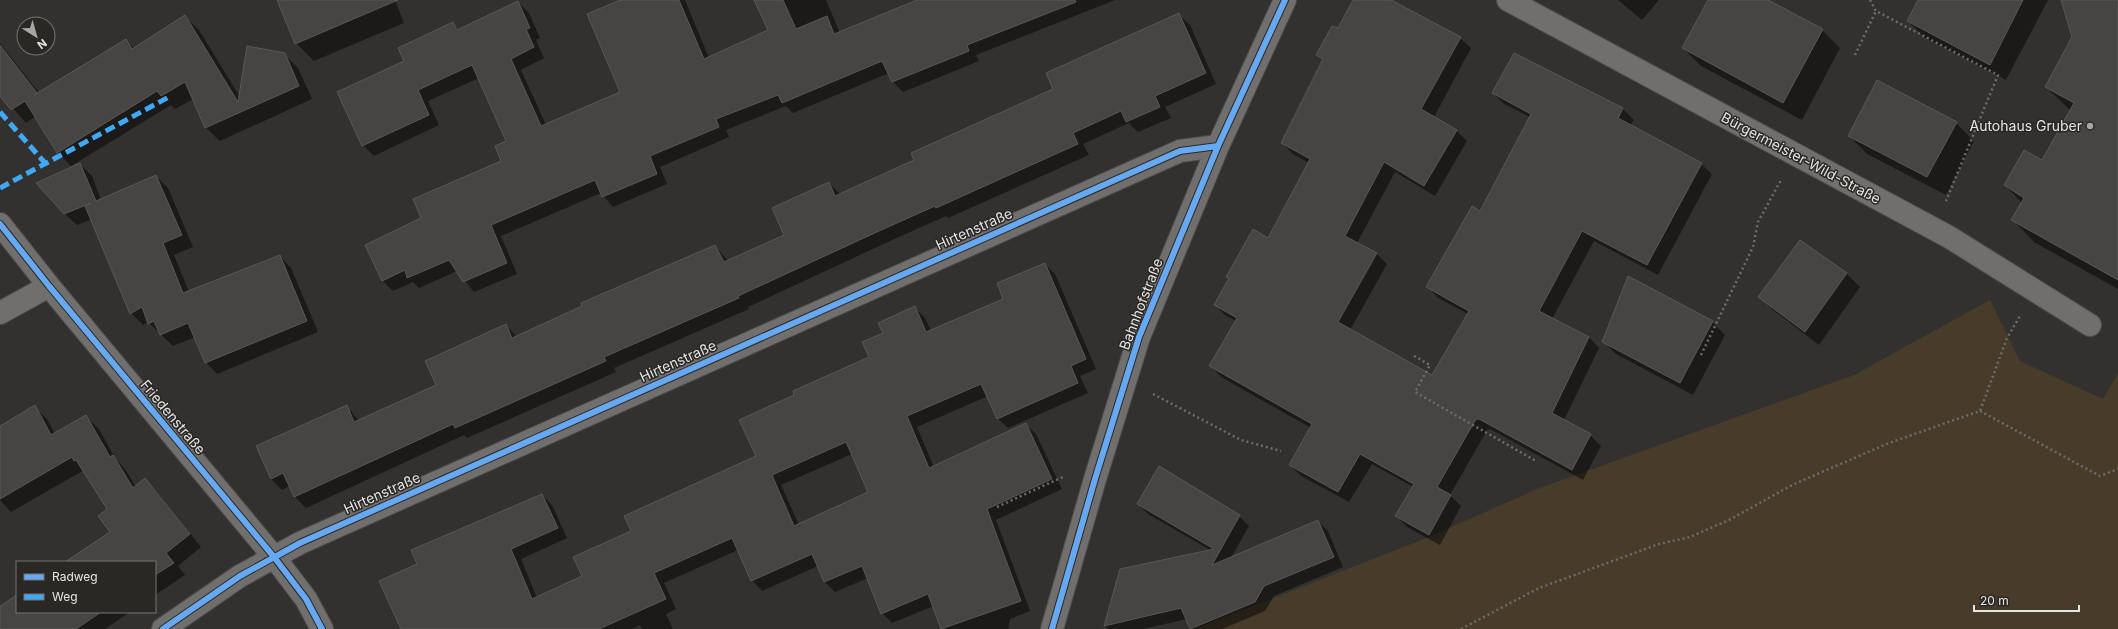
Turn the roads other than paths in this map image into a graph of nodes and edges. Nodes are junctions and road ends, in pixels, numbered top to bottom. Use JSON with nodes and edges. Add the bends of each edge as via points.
{"nodes":[{"id":1,"x":1285,"y":0,"type":"edge"},
{"id":2,"x":1508,"y":0,"type":"edge"},
{"id":3,"x":1218,"y":146,"type":"junction"},
{"id":4,"x":0,"y":224,"type":"edge"},
{"id":5,"x":49,"y":286,"type":"junction"},
{"id":6,"x":0,"y":313,"type":"edge"},
{"id":7,"x":2090,"y":325,"type":"dead end"},
{"id":8,"x":274,"y":557,"type":"junction"},
{"id":9,"x":163,"y":629,"type":"edge"},
{"id":10,"x":322,"y":629,"type":"edge"},
{"id":11,"x":1052,"y":629,"type":"edge"}],
"edges":[{"from":1,"to":3,"type":"street","name":"Bahnhofstraße"},
{"from":2,"to":7,"type":"street","name":"Bürgermeister-Wild-Straße","via":[[1935,230]]},
{"from":3,"to":8,"type":"street","name":"Hirtenstraße","via":[[1180,151],[397,499]]},
{"from":3,"to":11,"type":"street","name":"Bahnhofstraße","via":[[1140,337],[1095,479]]},
{"from":4,"to":5,"type":"street","name":"Friedenstraße"},
{"from":5,"to":6,"type":"street"},
{"from":5,"to":8,"type":"street","name":"Friedenstraße"},
{"from":8,"to":9,"type":"street","name":"Hirtenstraße","via":[[240,576]]},
{"from":8,"to":10,"type":"street","name":"Friedenstraße","via":[[306,599]]}]}
